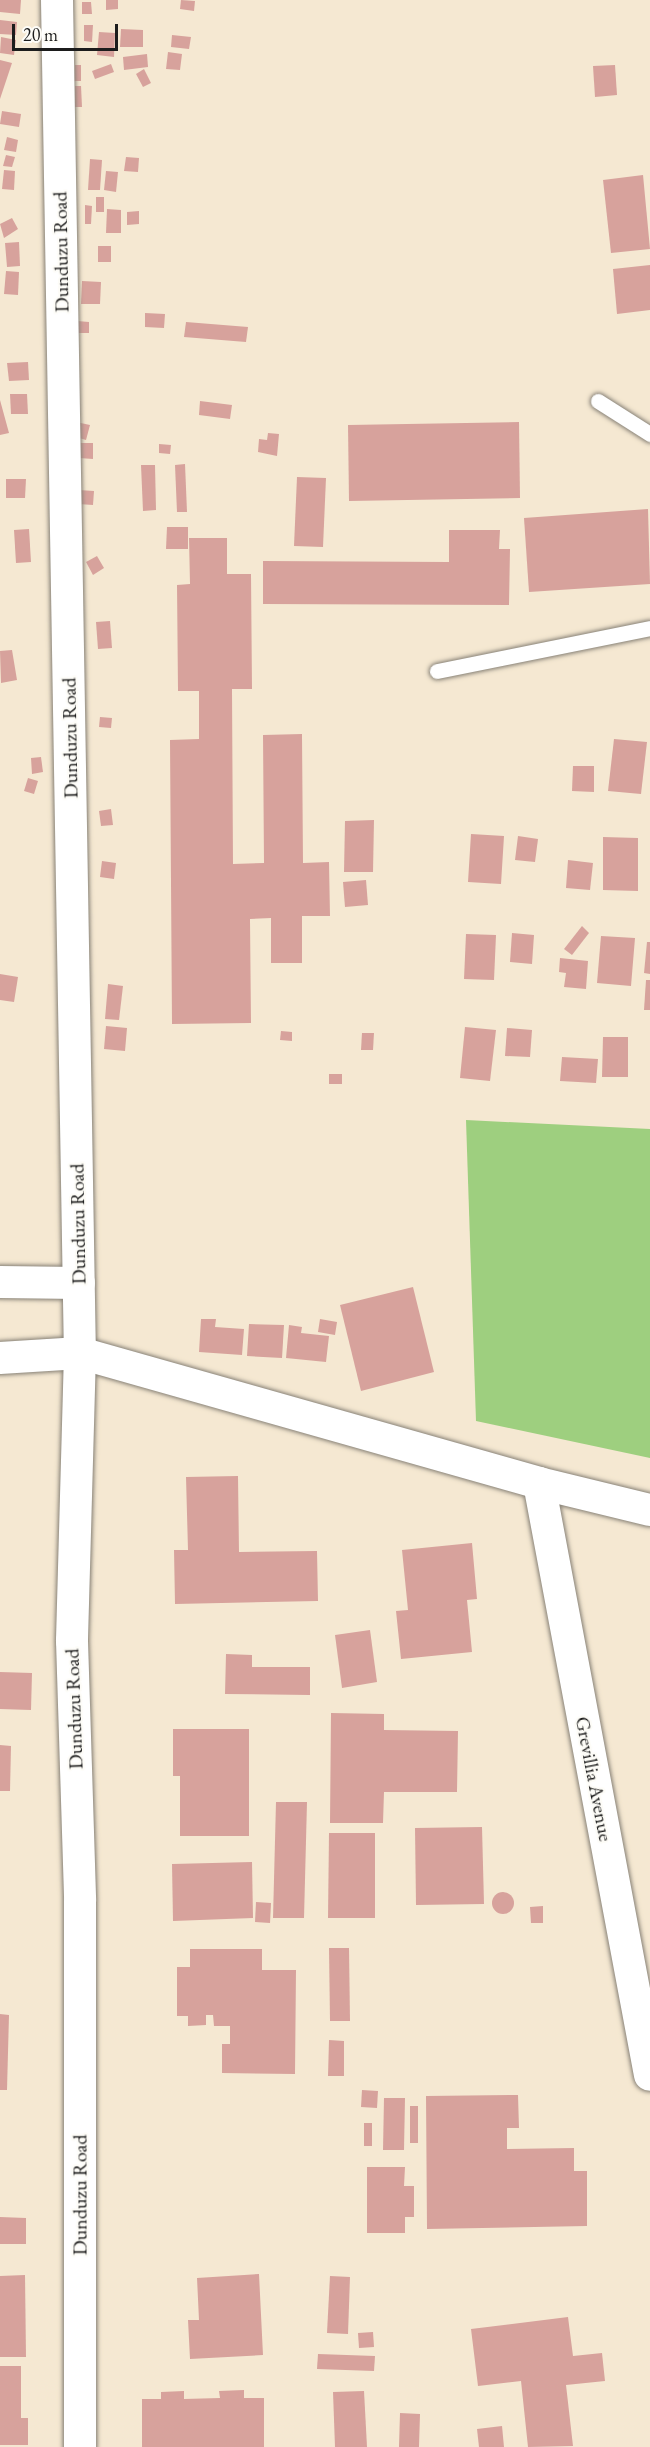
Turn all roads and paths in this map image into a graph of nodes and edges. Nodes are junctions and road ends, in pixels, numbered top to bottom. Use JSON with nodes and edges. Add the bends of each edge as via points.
{"nodes":[{"id":1,"x":57,"y":0,"type":"edge"},
{"id":2,"x":598,"y":401,"type":"dead end"},
{"id":3,"x":650,"y":434,"type":"edge"},
{"id":4,"x":650,"y":628,"type":"edge"},
{"id":5,"x":437,"y":671,"type":"dead end"},
{"id":6,"x":0,"y":1282,"type":"edge"},
{"id":7,"x":79,"y":1283,"type":"junction"},
{"id":8,"x":80,"y":1353,"type":"junction"},
{"id":9,"x":0,"y":1358,"type":"edge"},
{"id":10,"x":538,"y":1483,"type":"junction"},
{"id":11,"x":650,"y":1510,"type":"edge"},
{"id":12,"x":650,"y":2075,"type":"edge"},
{"id":13,"x":80,"y":2447,"type":"edge"}],
"edges":[{"from":1,"to":7,"type":"street","name":"Dunduzu Road"},
{"from":2,"to":3,"type":"lane"},
{"from":4,"to":5,"type":"lane"},
{"from":6,"to":7,"type":"street"},
{"from":7,"to":8,"type":"street","name":"Dunduzu Road"},
{"from":8,"to":9,"type":"street"},
{"from":8,"to":10,"type":"street"},
{"from":8,"to":13,"type":"street","name":"Dunduzu Road","via":[[72,1641],[80,1901]]},
{"from":10,"to":11,"type":"street"},
{"from":10,"to":12,"type":"street","name":"Grevillia Avenue"}]}
